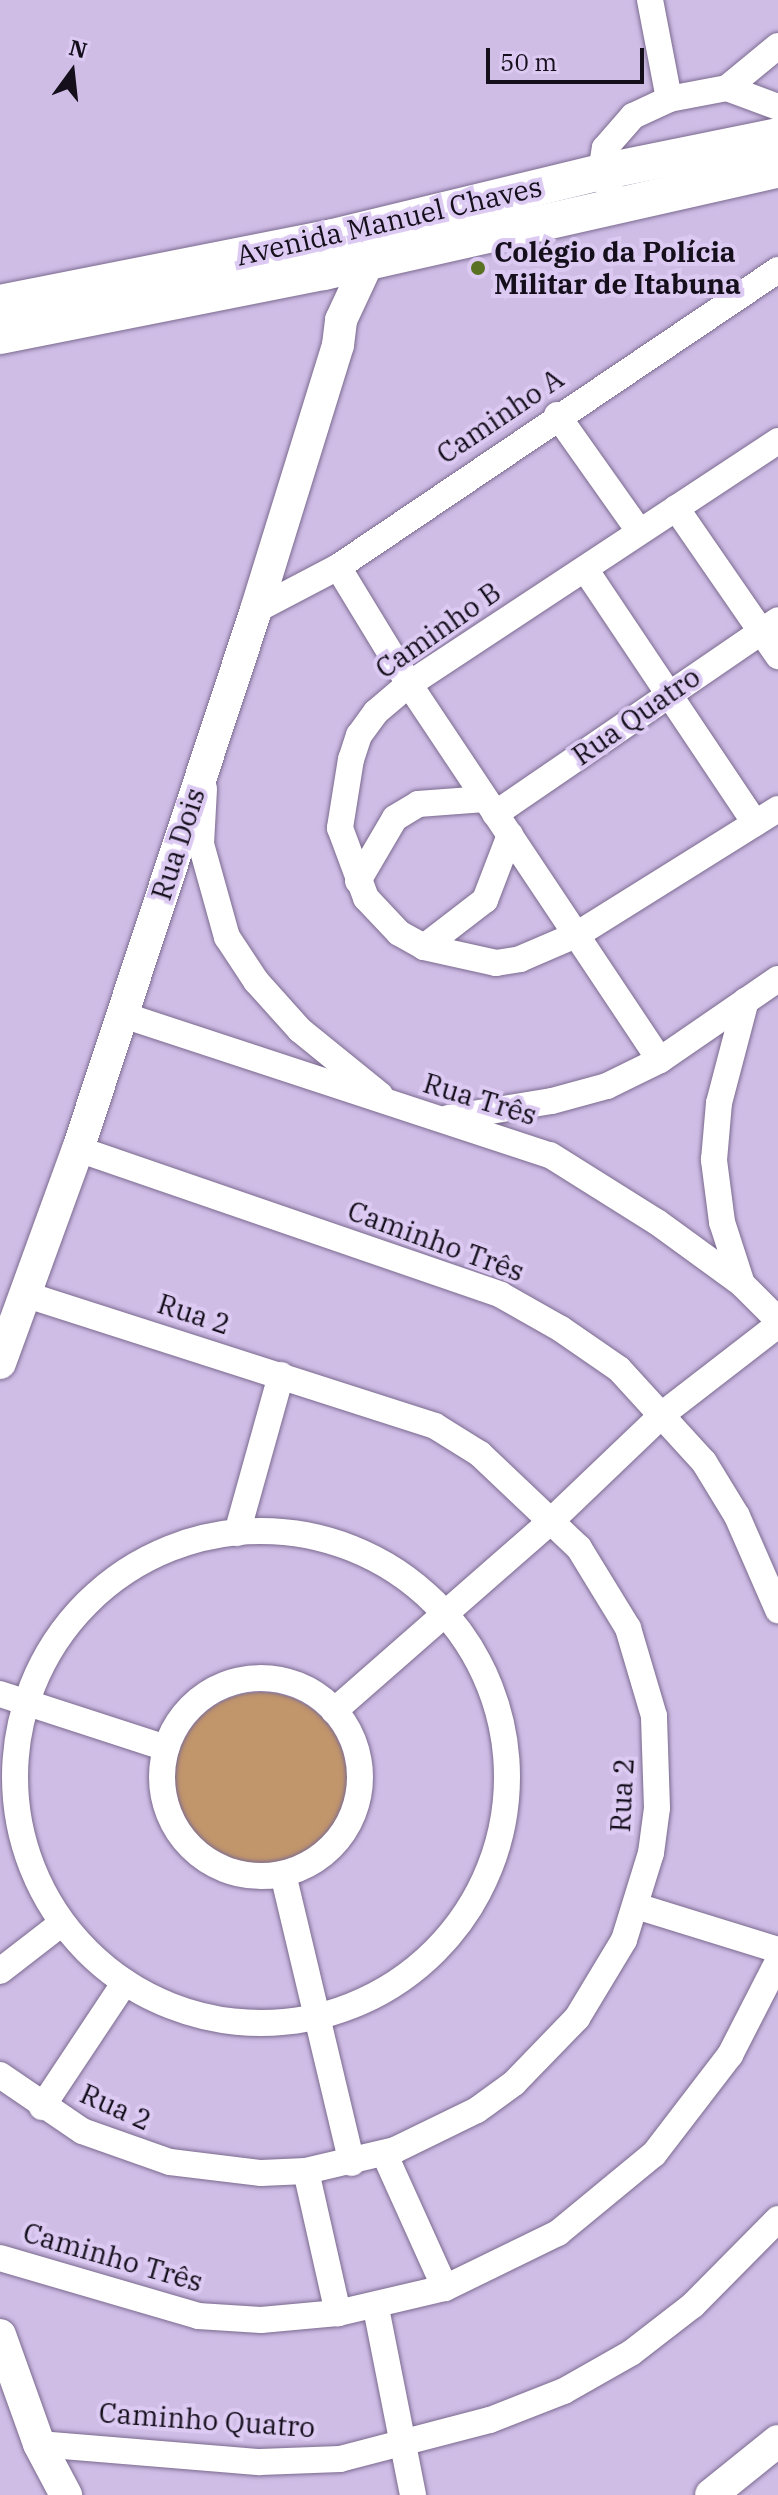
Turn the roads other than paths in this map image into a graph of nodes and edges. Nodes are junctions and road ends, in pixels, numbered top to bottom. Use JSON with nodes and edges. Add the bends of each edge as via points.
{"nodes":[{"id":1,"x":650,"y":0,"type":"edge"},
{"id":2,"x":778,"y":46,"type":"edge"},
{"id":3,"x":727,"y":88,"type":"junction"},
{"id":4,"x":669,"y":99,"type":"junction"},
{"id":5,"x":778,"y":107,"type":"edge"},
{"id":6,"x":778,"y":136,"type":"edge"},
{"id":7,"x":778,"y":170,"type":"edge"},
{"id":8,"x":601,"y":172,"type":"junction"},
{"id":9,"x":618,"y":207,"type":"junction"},
{"id":10,"x":333,"y":237,"type":"junction"},
{"id":11,"x":368,"y":262,"type":"junction"},
{"id":12,"x":778,"y":270,"type":"edge"},
{"id":13,"x":324,"y":272,"type":"junction"},
{"id":14,"x":0,"y":303,"type":"edge"},
{"id":15,"x":341,"y":320,"type":"junction"},
{"id":16,"x":0,"y":336,"type":"edge"},
{"id":17,"x":557,"y":415,"type":"junction"},
{"id":18,"x":778,"y":441,"type":"edge"},
{"id":19,"x":676,"y":508,"type":"junction"},
{"id":20,"x":639,"y":531,"type":"junction"},
{"id":21,"x":338,"y":567,"type":"junction"},
{"id":22,"x":585,"y":569,"type":"junction"},
{"id":23,"x":256,"y":610,"type":"junction"},
{"id":24,"x":769,"y":626,"type":"edge"},
{"id":25,"x":778,"y":656,"type":"edge"},
{"id":26,"x":409,"y":684,"type":"junction"},
{"id":27,"x":666,"y":694,"type":"junction"},
{"id":28,"x":206,"y":760,"type":"junction"},
{"id":29,"x":778,"y":809,"type":"edge"},
{"id":30,"x":497,"y":816,"type":"junction"},
{"id":31,"x":755,"y":823,"type":"junction"},
{"id":32,"x":358,"y":881,"type":"junction"},
{"id":33,"x":578,"y":934,"type":"junction"},
{"id":34,"x":424,"y":947,"type":"junction"},
{"id":35,"x":778,"y":979,"type":"edge"},
{"id":36,"x":746,"y":1000,"type":"junction"},
{"id":37,"x":123,"y":1015,"type":"junction"},
{"id":38,"x":660,"y":1060,"type":"junction"},
{"id":39,"x":392,"y":1105,"type":"junction"},
{"id":40,"x":441,"y":1119,"type":"junction"},
{"id":41,"x":78,"y":1149,"type":"junction"},
{"id":42,"x":742,"y":1284,"type":"junction"},
{"id":43,"x":24,"y":1294,"type":"junction"},
{"id":44,"x":778,"y":1323,"type":"edge"},
{"id":45,"x":0,"y":1363,"type":"edge"},
{"id":46,"x":281,"y":1375,"type":"junction"},
{"id":47,"x":664,"y":1413,"type":"junction"},
{"id":48,"x":550,"y":1522,"type":"junction"},
{"id":49,"x":237,"y":1533,"type":"junction"},
{"id":50,"x":778,"y":1610,"type":"edge"},
{"id":51,"x":443,"y":1613,"type":"junction"},
{"id":52,"x":12,"y":1698,"type":"edge"},
{"id":53,"x":334,"y":1711,"type":"junction"},
{"id":54,"x":166,"y":1748,"type":"junction"},
{"id":55,"x":283,"y":1874,"type":"junction"},
{"id":56,"x":636,"y":1906,"type":"junction"},
{"id":57,"x":62,"y":1923,"type":"junction"},
{"id":58,"x":778,"y":1950,"type":"edge"},
{"id":59,"x":778,"y":1961,"type":"edge"},
{"id":60,"x":0,"y":1971,"type":"edge"},
{"id":61,"x":125,"y":1982,"type":"junction"},
{"id":62,"x":317,"y":2017,"type":"junction"},
{"id":63,"x":0,"y":2075,"type":"edge"},
{"id":64,"x":42,"y":2107,"type":"junction"},
{"id":65,"x":384,"y":2153,"type":"junction"},
{"id":66,"x":352,"y":2163,"type":"junction"},
{"id":67,"x":306,"y":2171,"type":"junction"},
{"id":68,"x":778,"y":2219,"type":"edge"},
{"id":69,"x":0,"y":2258,"type":"edge"},
{"id":70,"x":445,"y":2288,"type":"junction"},
{"id":71,"x":376,"y":2308,"type":"junction"},
{"id":72,"x":338,"y":2313,"type":"junction"},
{"id":73,"x":0,"y":2335,"type":"edge"},
{"id":74,"x":778,"y":2441,"type":"edge"},
{"id":75,"x":39,"y":2444,"type":"junction"},
{"id":76,"x":404,"y":2446,"type":"junction"},
{"id":77,"x":66,"y":2495,"type":"edge"},
{"id":78,"x":413,"y":2495,"type":"edge"},
{"id":79,"x":711,"y":2495,"type":"edge"}],
"edges":[{"from":1,"to":4,"type":"street"},
{"from":2,"to":3,"type":"street"},
{"from":3,"to":4,"type":"street"},
{"from":3,"to":5,"type":"street"},
{"from":4,"to":8,"type":"street","via":[[619,128],[605,148]]},
{"from":6,"to":8,"type":"main road","name":"Avenida Manuel Chaves"},
{"from":7,"to":9,"type":"main road","name":"Avenida Manuel Chaves"},
{"from":8,"to":9,"type":"street"},
{"from":8,"to":10,"type":"main road","name":"Avenida Manuel Chaves"},
{"from":9,"to":11,"type":"main road","name":"Avenida Manuel Chaves"},
{"from":10,"to":13,"type":"street"},
{"from":10,"to":14,"type":"main road","name":"Avenida Manuel Chaves"},
{"from":11,"to":13,"type":"main road","name":"Avenida Manuel Chaves"},
{"from":11,"to":15,"type":"street","name":"Rua Dois"},
{"from":12,"to":17,"type":"street","name":"Caminho A"},
{"from":13,"to":15,"type":"street"},
{"from":13,"to":16,"type":"main road","name":"Avenida Manuel Chaves"},
{"from":15,"to":23,"type":"street","name":"Rua Dois"},
{"from":17,"to":20,"type":"street"},
{"from":17,"to":21,"type":"street","name":"Caminho A"},
{"from":18,"to":19,"type":"street","name":"Caminho B"},
{"from":19,"to":20,"type":"street","name":"Caminho B"},
{"from":19,"to":24,"type":"street"},
{"from":20,"to":22,"type":"street","name":"Caminho B"},
{"from":21,"to":23,"type":"street","name":"Caminho A"},
{"from":21,"to":26,"type":"street"},
{"from":22,"to":26,"type":"street","name":"Caminho B"},
{"from":22,"to":27,"type":"street"},
{"from":23,"to":28,"type":"street","name":"Rua Dois"},
{"from":24,"to":25,"type":"street"},
{"from":24,"to":27,"type":"street","name":"Rua Quatro"},
{"from":26,"to":30,"type":"street"},
{"from":26,"to":32,"type":"street","name":"Caminho B","via":[[359,735],[345,780],[340,828]]},
{"from":27,"to":30,"type":"street","name":"Rua Quatro"},
{"from":27,"to":31,"type":"street"},
{"from":28,"to":37,"type":"street","name":"Rua Dois"},
{"from":28,"to":39,"type":"street","via":[[201,844],[227,937],[256,981],[300,1030]]},
{"from":29,"to":31,"type":"street","name":"Caminho B"},
{"from":30,"to":32,"type":"street","via":[[418,804],[395,818]]},
{"from":30,"to":33,"type":"street"},
{"from":30,"to":34,"type":"street","via":[[485,900]]},
{"from":31,"to":33,"type":"street","name":"Caminho B"},
{"from":32,"to":34,"type":"street","name":"Caminho B","via":[[379,914]]},
{"from":33,"to":34,"type":"street","name":"Caminho B","via":[[520,959],[496,963]]},
{"from":33,"to":38,"type":"street"},
{"from":35,"to":36,"type":"street"},
{"from":36,"to":38,"type":"street"},
{"from":36,"to":42,"type":"street","via":[[723,1081],[714,1160],[722,1222]]},
{"from":37,"to":39,"type":"street","name":"Rua Três"},
{"from":37,"to":41,"type":"street","name":"Rua Dois"},
{"from":38,"to":40,"type":"street","via":[[607,1086],[552,1101]]},
{"from":39,"to":40,"type":"street","name":"Rua Três"},
{"from":40,"to":42,"type":"street","name":"Rua Três","via":[[550,1155],[611,1190]]},
{"from":41,"to":43,"type":"street","name":"Rua Dois"},
{"from":41,"to":47,"type":"street","name":"Caminho Três","via":[[501,1295],[619,1369]]},
{"from":42,"to":44,"type":"street","name":"Rua Três"},
{"from":43,"to":45,"type":"street","name":"Rua Dois"},
{"from":43,"to":46,"type":"street","name":"Rua 2"},
{"from":44,"to":47,"type":"street"},
{"from":46,"to":48,"type":"street","name":"Rua 2","via":[[435,1426],[480,1454]]},
{"from":46,"to":49,"type":"street"},
{"from":47,"to":48,"type":"street"},
{"from":47,"to":50,"type":"street","name":"Caminho Três","via":[[737,1516]]},
{"from":48,"to":51,"type":"street"},
{"from":48,"to":56,"type":"street","name":"Rua 2","via":[[579,1548],[605,1587],[628,1628],[647,1686],[658,1762],[657,1808]]},
{"from":49,"to":51,"type":"street","via":[[294,1534],[349,1549],[400,1575]]},
{"from":49,"to":52,"type":"street","via":[[154,1555],[106,1586],[65,1627]]},
{"from":51,"to":53,"type":"street"},
{"from":51,"to":62,"type":"street","via":[[476,1659],[505,1739],[507,1796],[496,1852],[457,1927],[418,1967],[370,1998]]},
{"from":52,"to":54,"type":"street"},
{"from":52,"to":57,"type":"street","via":[[17,1817],[33,1873]]},
{"from":53,"to":54,"type":"street","via":[[285,1682],[240,1681],[189,1708]]},
{"from":53,"to":55,"type":"street","via":[[356,1751],[355,1807],[340,1838],[324,1854]]},
{"from":54,"to":55,"type":"street","via":[[161,1782],[165,1805],[188,1845],[227,1870]]},
{"from":55,"to":62,"type":"street"},
{"from":56,"to":58,"type":"street"},
{"from":56,"to":65,"type":"street","name":"Rua 2","via":[[603,1980],[548,2052],[477,2110]]},
{"from":57,"to":60,"type":"street"},
{"from":57,"to":61,"type":"street"},
{"from":59,"to":70,"type":"street","name":"Caminho Três","via":[[730,2055],[654,2154],[558,2233]]},
{"from":61,"to":62,"type":"street","via":[[204,2017],[261,2023]]},
{"from":61,"to":64,"type":"street"},
{"from":62,"to":66,"type":"street"},
{"from":63,"to":64,"type":"street","name":"Rua 2"},
{"from":64,"to":67,"type":"street","name":"Rua 2","via":[[125,2149],[170,2162],[215,2171]]},
{"from":65,"to":66,"type":"street","name":"Rua 2"},
{"from":65,"to":70,"type":"street"},
{"from":66,"to":67,"type":"street","name":"Rua 2"},
{"from":67,"to":72,"type":"street"},
{"from":68,"to":76,"type":"street","name":"Caminho Quatro","via":[[693,2305],[631,2353],[549,2397]]},
{"from":69,"to":72,"type":"street","name":"Caminho Três","via":[[198,2316],[261,2320]]},
{"from":70,"to":71,"type":"street","name":"Caminho Três"},
{"from":71,"to":72,"type":"street","name":"Caminho Três"},
{"from":71,"to":76,"type":"street"},
{"from":73,"to":75,"type":"street"},
{"from":74,"to":79,"type":"street"},
{"from":75,"to":76,"type":"street","name":"Caminho Quatro","via":[[260,2462],[340,2459]]},
{"from":75,"to":77,"type":"street"},
{"from":76,"to":78,"type":"street"}]}
